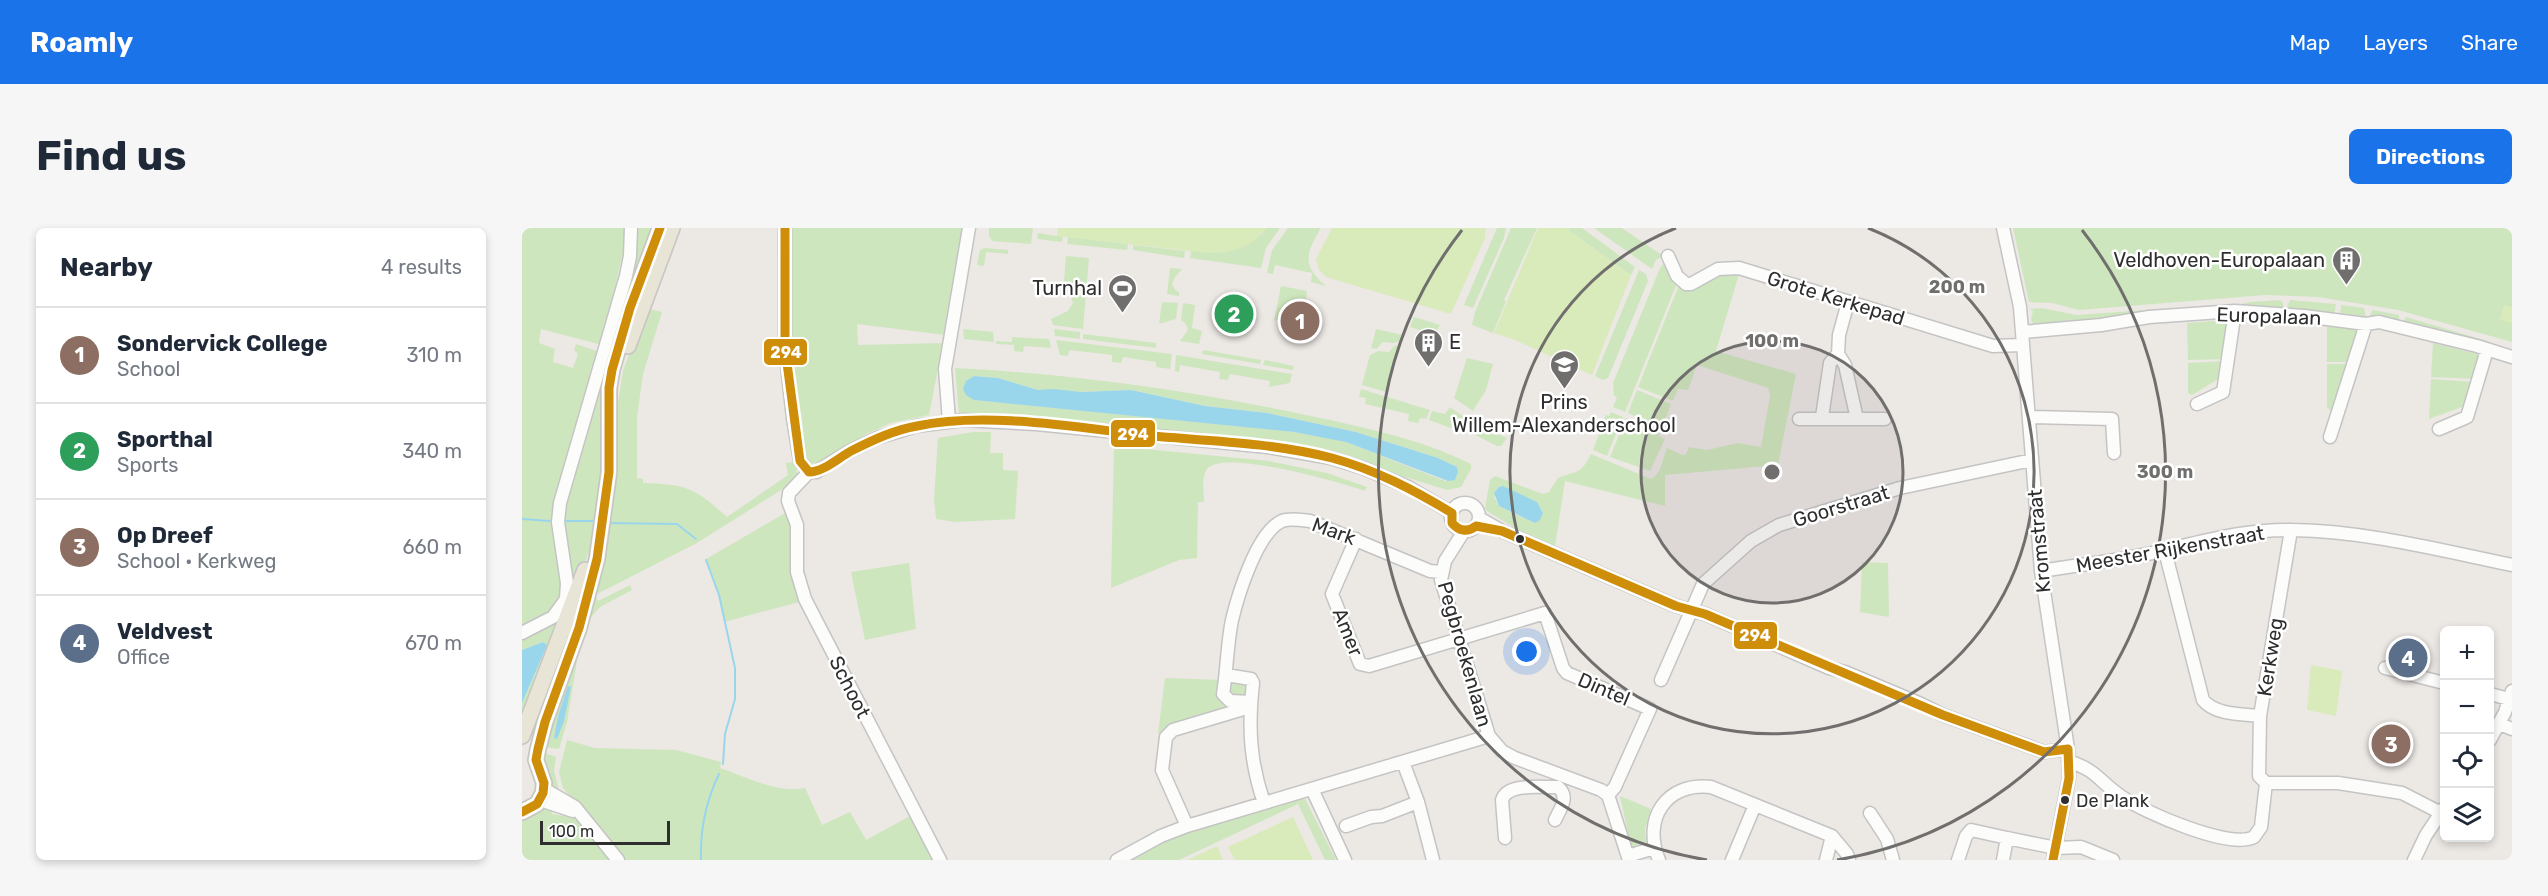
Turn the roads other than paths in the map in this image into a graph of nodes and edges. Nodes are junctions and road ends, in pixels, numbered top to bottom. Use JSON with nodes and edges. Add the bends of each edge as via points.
{"nodes":[{"id":1,"x":631,"y":228,"type":"edge"},
{"id":2,"x":660,"y":228,"type":"edge"},
{"id":3,"x":672,"y":228,"type":"edge"},
{"id":4,"x":785,"y":228,"type":"edge"},
{"id":5,"x":969,"y":228,"type":"edge"},
{"id":6,"x":2003,"y":228,"type":"edge"},
{"id":7,"x":1668,"y":256,"type":"dead end"},
{"id":8,"x":1848,"y":303,"type":"junction"},
{"id":9,"x":2235,"y":311,"type":"junction"},
{"id":10,"x":2366,"y":324,"type":"junction"},
{"id":11,"x":2022,"y":332,"type":"junction"},
{"id":12,"x":2022,"y":345,"type":"junction"},
{"id":13,"x":2487,"y":350,"type":"junction"},
{"id":14,"x":1838,"y":354,"type":"junction"},
{"id":15,"x":2512,"y":357,"type":"edge"},
{"id":16,"x":2198,"y":404,"type":"dead end"},
{"id":17,"x":610,"y":412,"type":"junction"},
{"id":18,"x":1822,"y":417,"type":"junction"},
{"id":19,"x":2029,"y":417,"type":"junction"},
{"id":20,"x":1799,"y":419,"type":"dead end"},
{"id":21,"x":1857,"y":419,"type":"junction"},
{"id":22,"x":1885,"y":419,"type":"dead end"},
{"id":23,"x":949,"y":421,"type":"junction"},
{"id":24,"x":2439,"y":429,"type":"dead end"},
{"id":25,"x":2330,"y":438,"type":"dead end"},
{"id":26,"x":2114,"y":453,"type":"dead end"},
{"id":27,"x":2032,"y":460,"type":"junction"},
{"id":28,"x":809,"y":472,"type":"junction"},
{"id":29,"x":1454,"y":509,"type":"junction"},
{"id":30,"x":1478,"y":522,"type":"junction"},
{"id":31,"x":1460,"y":529,"type":"junction"},
{"id":32,"x":2291,"y":530,"type":"junction"},
{"id":33,"x":599,"y":533,"type":"junction"},
{"id":34,"x":1356,"y":539,"type":"junction"},
{"id":35,"x":2165,"y":551,"type":"junction"},
{"id":36,"x":2512,"y":565,"type":"edge"},
{"id":37,"x":2041,"y":571,"type":"junction"},
{"id":38,"x":1441,"y":572,"type":"junction"},
{"id":39,"x":1690,"y":613,"type":"junction"},
{"id":40,"x":522,"y":633,"type":"edge"},
{"id":41,"x":1460,"y":637,"type":"junction"},
{"id":42,"x":2385,"y":668,"type":"dead end"},
{"id":43,"x":1226,"y":675,"type":"junction"},
{"id":44,"x":1661,"y":680,"type":"dead end"},
{"id":45,"x":2440,"y":682,"type":"edge"},
{"id":46,"x":2494,"y":694,"type":"edge"},
{"id":47,"x":2511,"y":695,"type":"edge"},
{"id":48,"x":1251,"y":704,"type":"junction"},
{"id":49,"x":2260,"y":716,"type":"junction"},
{"id":50,"x":2500,"y":724,"type":"junction"},
{"id":51,"x":2512,"y":729,"type":"edge"},
{"id":52,"x":2494,"y":734,"type":"edge"},
{"id":53,"x":522,"y":736,"type":"edge"},
{"id":54,"x":1489,"y":736,"type":"junction"},
{"id":55,"x":2068,"y":755,"type":"junction"},
{"id":56,"x":1403,"y":762,"type":"junction"},
{"id":57,"x":529,"y":765,"type":"edge"},
{"id":58,"x":1560,"y":781,"type":"junction"},
{"id":59,"x":2266,"y":783,"type":"junction"},
{"id":60,"x":1312,"y":789,"type":"junction"},
{"id":61,"x":540,"y":791,"type":"junction"},
{"id":62,"x":1608,"y":795,"type":"junction"},
{"id":63,"x":1418,"y":802,"type":"junction"},
{"id":64,"x":1264,"y":803,"type":"junction"},
{"id":65,"x":522,"y":804,"type":"edge"},
{"id":66,"x":1755,"y":805,"type":"junction"},
{"id":67,"x":2440,"y":809,"type":"edge"},
{"id":68,"x":522,"y":812,"type":"edge"},
{"id":69,"x":1870,"y":813,"type":"dead end"},
{"id":70,"x":2440,"y":815,"type":"edge"},
{"id":71,"x":1555,"y":820,"type":"dead end"},
{"id":72,"x":1187,"y":826,"type":"junction"},
{"id":73,"x":1346,"y":826,"type":"dead end"},
{"id":74,"x":1832,"y":836,"type":"junction"},
{"id":75,"x":1505,"y":838,"type":"dead end"},
{"id":76,"x":2007,"y":838,"type":"junction"},
{"id":77,"x":1656,"y":854,"type":"edge"},
{"id":78,"x":2055,"y":854,"type":"edge"},
{"id":79,"x":1629,"y":858,"type":"edge"},
{"id":80,"x":618,"y":860,"type":"edge"},
{"id":81,"x":940,"y":860,"type":"edge"},
{"id":82,"x":1117,"y":860,"type":"edge"},
{"id":83,"x":1345,"y":860,"type":"edge"},
{"id":84,"x":1433,"y":860,"type":"edge"},
{"id":85,"x":1732,"y":860,"type":"edge"},
{"id":86,"x":1826,"y":860,"type":"edge"},
{"id":87,"x":1849,"y":860,"type":"edge"},
{"id":88,"x":1893,"y":860,"type":"edge"},
{"id":89,"x":1958,"y":860,"type":"edge"},
{"id":90,"x":2003,"y":860,"type":"edge"},
{"id":91,"x":2113,"y":860,"type":"edge"},
{"id":92,"x":2414,"y":860,"type":"edge"}],
"edges":[{"from":1,"to":40,"type":"street","via":[[626,276],[560,503],[558,522],[566,599],[553,618]]},
{"from":2,"to":17,"type":"main road","via":[[617,349],[609,388]]},
{"from":3,"to":17,"type":"main road","via":[[626,351]]},
{"from":4,"to":28,"type":"street","via":[[787,373],[800,461]]},
{"from":5,"to":23,"type":"street","via":[[945,369]]},
{"from":6,"to":11,"type":"street","name":"Kromstraat","via":[[2019,297]]},
{"from":7,"to":8,"type":"street","name":"Grote Kerkepad","via":[[1677,276],[1686,284],[1718,270],[1739,268]]},
{"from":8,"to":12,"type":"street","name":"Grote Kerkepad","via":[[1993,346]]},
{"from":8,"to":14,"type":"street"},
{"from":9,"to":10,"type":"street","name":"Europalaan"},
{"from":9,"to":11,"type":"street","name":"Europalaan"},
{"from":9,"to":16,"type":"street","via":[[2223,392]]},
{"from":10,"to":13,"type":"street","name":"Europalaan","via":[[2379,322]]},
{"from":10,"to":25,"type":"street"},
{"from":11,"to":12,"type":"street","name":"Kromstraat"},
{"from":12,"to":19,"type":"street","name":"Kromstraat"},
{"from":13,"to":15,"type":"street","name":"Europalaan"},
{"from":13,"to":24,"type":"street","via":[[2467,417]]},
{"from":14,"to":18,"type":"street","via":[[1830,363]]},
{"from":14,"to":21,"type":"street","via":[[1845,365]]},
{"from":17,"to":33,"type":"main road","via":[[609,472]]},
{"from":18,"to":20,"type":"street"},
{"from":18,"to":21,"type":"street"},
{"from":19,"to":26,"type":"street","via":[[2112,419]]},
{"from":19,"to":27,"type":"street","name":"Kromstraat"},
{"from":21,"to":22,"type":"street"},
{"from":23,"to":28,"type":"street","via":[[877,438],[816,472]]},
{"from":23,"to":29,"type":"street","via":[[1036,424],[1293,450],[1363,468]]},
{"from":27,"to":37,"type":"street","name":"Kromstraat"},
{"from":27,"to":39,"type":"street","name":"Goorstraat","via":[[1900,488],[1779,525],[1751,541],[1703,584]]},
{"from":28,"to":81,"type":"street","name":"Schoot","via":[[789,493],[797,525],[797,572],[805,599]]},
{"from":29,"to":30,"type":"street","via":[[1470,503],[1478,510]]},
{"from":29,"to":31,"type":"street","via":[[1452,523]]},
{"from":30,"to":31,"type":"street"},
{"from":30,"to":39,"type":"street"},
{"from":31,"to":38,"type":"street","name":"Pegbroekenlaan"},
{"from":32,"to":35,"type":"street","name":"Meester Rijkenstraat","via":[[2214,537]]},
{"from":32,"to":36,"type":"street","name":"Meester Rijkenstraat","via":[[2347,533]]},
{"from":32,"to":49,"type":"street","name":"Kerkweg"},
{"from":33,"to":53,"type":"main road"},
{"from":33,"to":57,"type":"main road","via":[[594,573],[579,628]]},
{"from":34,"to":38,"type":"street","name":"Mark","via":[[1430,571]]},
{"from":34,"to":41,"type":"street","name":"Amer","via":[[1332,594],[1360,664],[1369,666]]},
{"from":34,"to":43,"type":"street","name":"Mark","via":[[1296,519],[1272,528],[1259,547],[1232,620]]},
{"from":35,"to":37,"type":"street","name":"Meester Rijkenstraat"},
{"from":35,"to":49,"type":"street","via":[[2203,700],[2218,710]]},
{"from":37,"to":55,"type":"street","name":"Kromstraat"},
{"from":38,"to":41,"type":"street","name":"Pegbroekenlaan"},
{"from":39,"to":44,"type":"street","name":"Goorstraat"},
{"from":39,"to":55,"type":"street","via":[[1705,614],[1943,715],[2043,752]]},
{"from":41,"to":54,"type":"street","name":"Pegbroekenlaan"},
{"from":41,"to":62,"type":"street","name":"Dintel","via":[[1545,613],[1567,673],[1650,709]]},
{"from":42,"to":45,"type":"street"},
{"from":43,"to":48,"type":"street","via":[[1251,679]]},
{"from":43,"to":48,"type":"street","name":"Mark","via":[[1226,699]]},
{"from":46,"to":47,"type":"street"},
{"from":47,"to":50,"type":"street"},
{"from":48,"to":64,"type":"street","via":[[1250,743]]},
{"from":48,"to":72,"type":"street","via":[[1173,730],[1166,737],[1162,770]]},
{"from":49,"to":59,"type":"street","name":"Kerkweg","via":[[2259,776]]},
{"from":50,"to":51,"type":"street"},
{"from":50,"to":52,"type":"street"},
{"from":54,"to":56,"type":"street"},
{"from":54,"to":58,"type":"street","name":"Pegbroekenlaan","via":[[1502,751]]},
{"from":55,"to":59,"type":"street","name":"Kerkweg","via":[[2122,797],[2193,831],[2239,840],[2248,840],[2261,827]]},
{"from":55,"to":78,"type":"street","via":[[2069,778]]},
{"from":56,"to":60,"type":"street"},
{"from":56,"to":63,"type":"street"},
{"from":57,"to":61,"type":"main road"},
{"from":58,"to":62,"type":"street","name":"Pegbroekenlaan"},
{"from":58,"to":71,"type":"street","via":[[1564,800]]},
{"from":58,"to":75,"type":"street","via":[[1507,791],[1502,800]]},
{"from":59,"to":67,"type":"street","via":[[2338,783],[2402,794]]},
{"from":60,"to":64,"type":"street"},
{"from":60,"to":83,"type":"street"},
{"from":61,"to":65,"type":"main road"},
{"from":61,"to":68,"type":"main road","via":[[533,807]]},
{"from":61,"to":80,"type":"street","via":[[567,801]]},
{"from":62,"to":79,"type":"street"},
{"from":63,"to":73,"type":"street"},
{"from":63,"to":84,"type":"street"},
{"from":64,"to":72,"type":"street"},
{"from":66,"to":74,"type":"street"},
{"from":66,"to":77,"type":"street","via":[[1711,787],[1700,785],[1680,790],[1655,819]]},
{"from":66,"to":85,"type":"street"},
{"from":69,"to":88,"type":"street","via":[[1887,839]]},
{"from":70,"to":92,"type":"street"},
{"from":72,"to":82,"type":"street"},
{"from":74,"to":86,"type":"street"},
{"from":74,"to":87,"type":"street"},
{"from":76,"to":78,"type":"street"},
{"from":76,"to":89,"type":"street","via":[[1971,830]]},
{"from":76,"to":90,"type":"street"},
{"from":77,"to":79,"type":"street"},
{"from":78,"to":91,"type":"street","via":[[2081,847]]}]}
